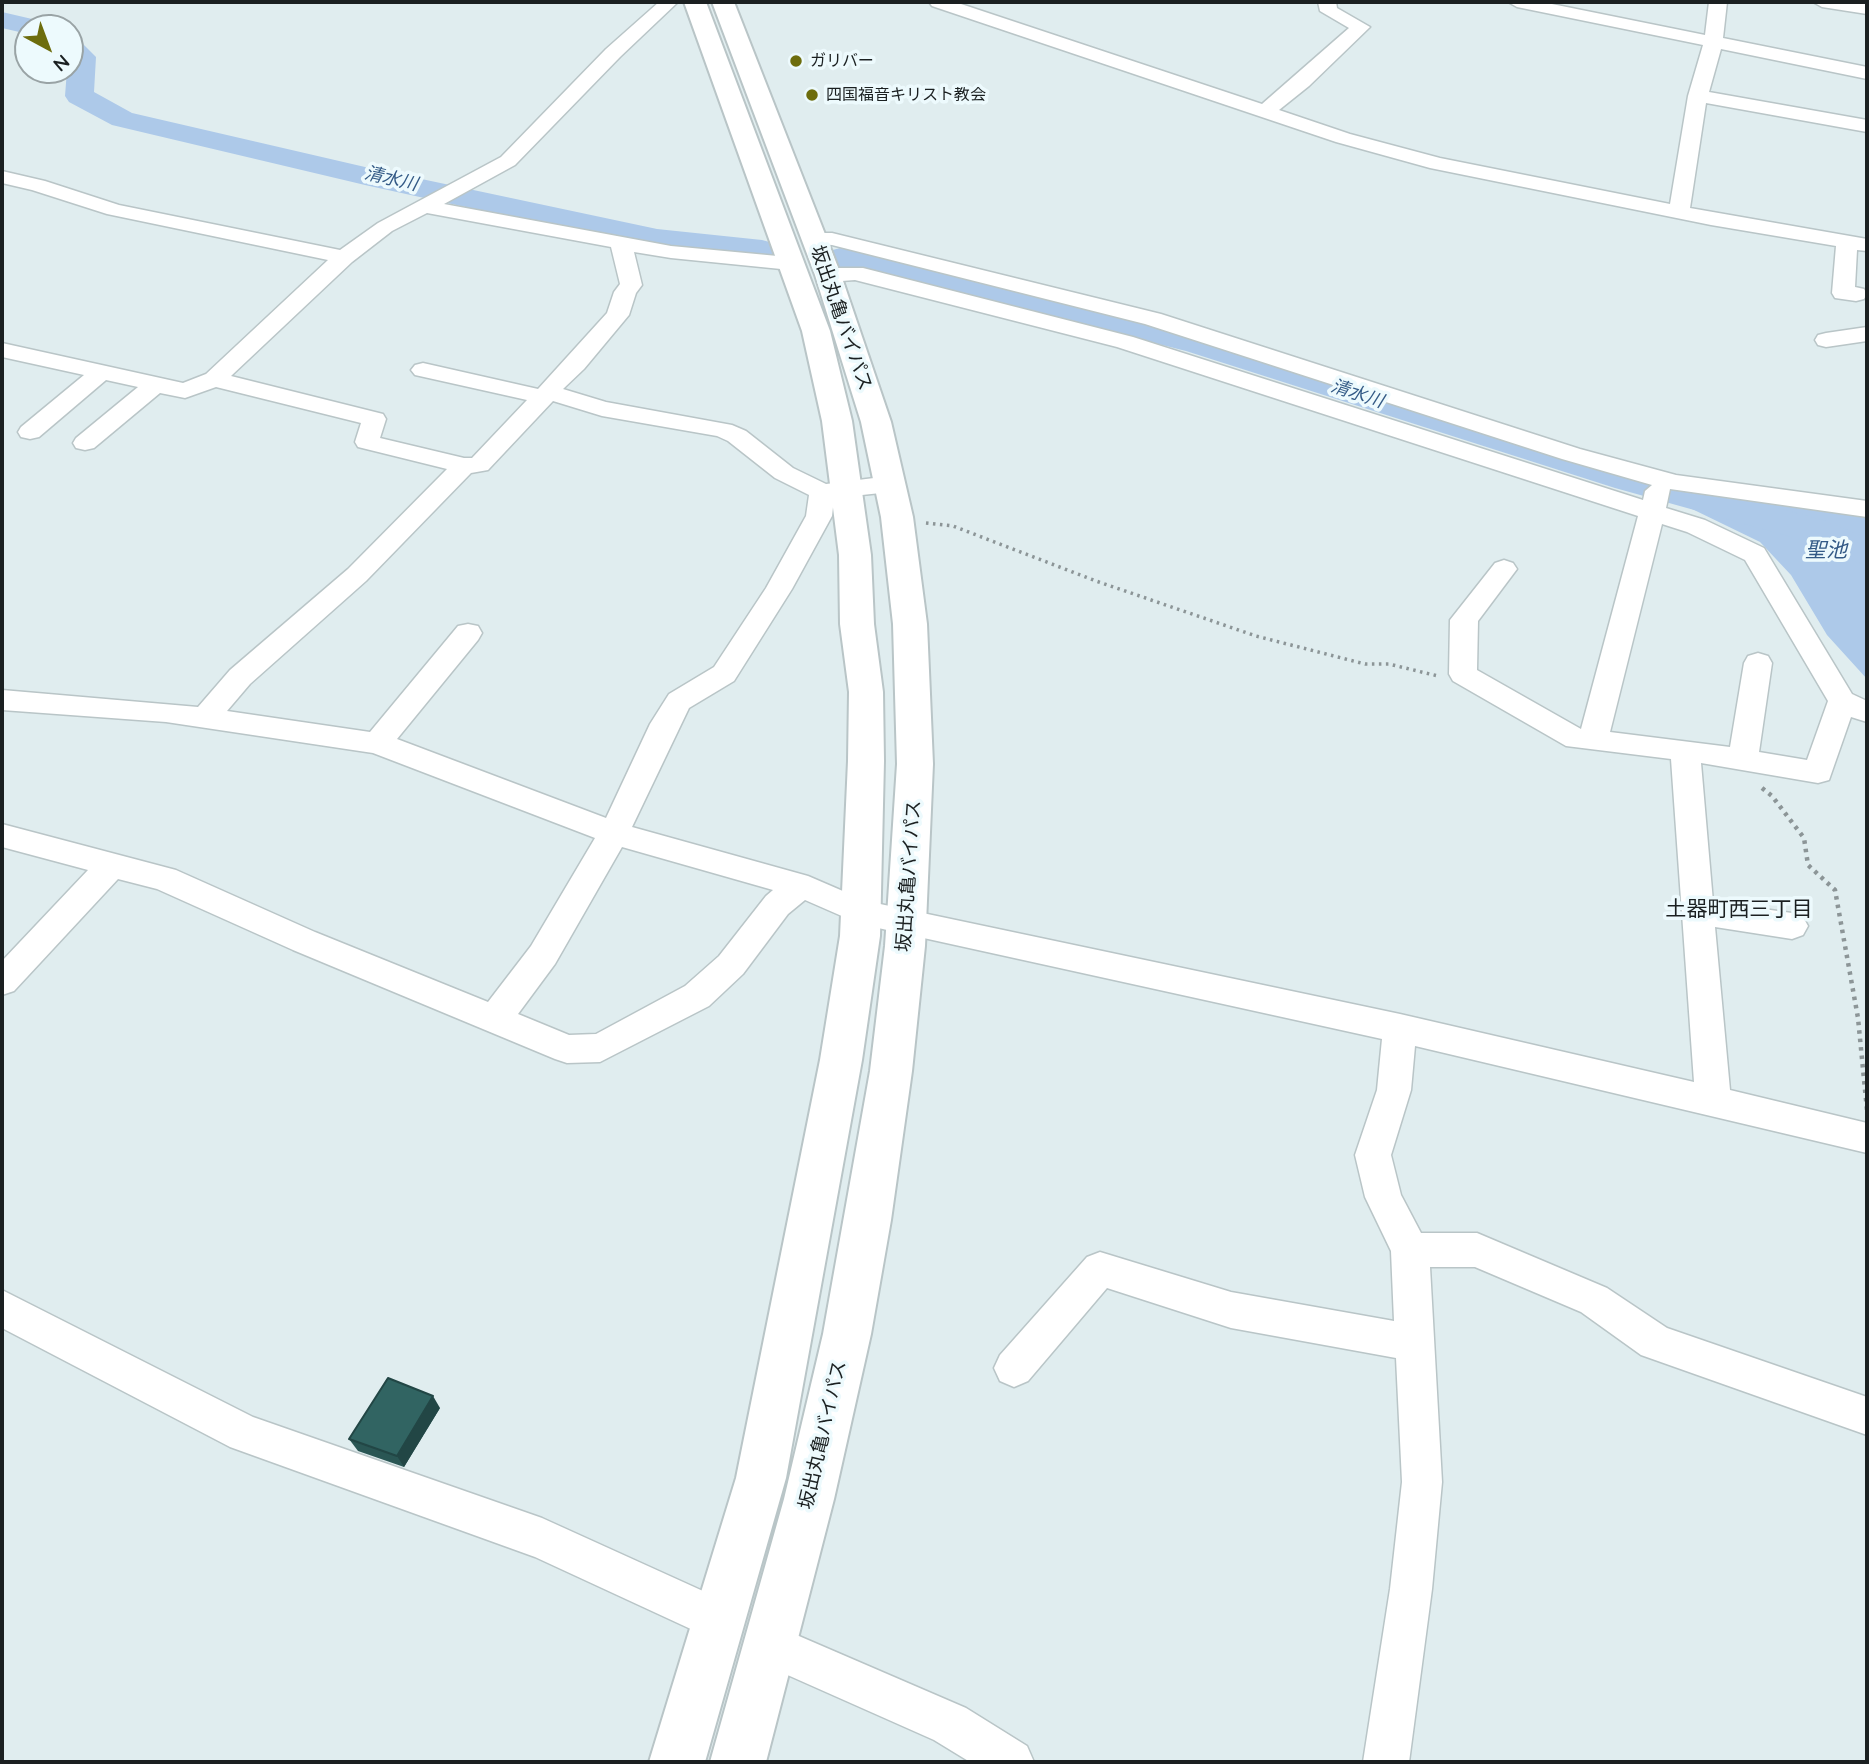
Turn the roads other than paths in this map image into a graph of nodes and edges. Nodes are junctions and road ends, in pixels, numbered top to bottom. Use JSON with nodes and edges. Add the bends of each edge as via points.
{"nodes":[{"id":1,"x":669,"y":2,"type":"edge"},
{"id":2,"x":695,"y":2,"type":"edge"},
{"id":3,"x":723,"y":2,"type":"edge"},
{"id":4,"x":937,"y":2,"type":"edge"},
{"id":5,"x":1326,"y":2,"type":"edge"},
{"id":6,"x":1517,"y":2,"type":"edge"},
{"id":7,"x":1718,"y":2,"type":"edge"},
{"id":8,"x":1822,"y":2,"type":"edge"},
{"id":9,"x":1000,"y":3,"type":"edge"},
{"id":10,"x":1867,"y":9,"type":"edge"},
{"id":11,"x":981,"y":16,"type":"junction"},
{"id":12,"x":1713,"y":43,"type":"junction"},
{"id":13,"x":1867,"y":73,"type":"edge"},
{"id":14,"x":1698,"y":96,"type":"junction"},
{"id":15,"x":1266,"y":111,"type":"junction"},
{"id":16,"x":1867,"y":126,"type":"edge"},
{"id":17,"x":2,"y":177,"type":"edge"},
{"id":18,"x":453,"y":191,"type":"junction"},
{"id":19,"x":422,"y":206,"type":"junction"},
{"id":20,"x":1679,"y":211,"type":"junction"},
{"id":21,"x":1857,"y":243,"type":"edge"},
{"id":22,"x":621,"y":244,"type":"junction"},
{"id":23,"x":796,"y":248,"type":"junction"},
{"id":24,"x":344,"y":257,"type":"junction"},
{"id":25,"x":828,"y":275,"type":"junction"},
{"id":26,"x":1856,"y":294,"type":"dead end"},
{"id":27,"x":1867,"y":334,"type":"edge"},
{"id":28,"x":1826,"y":340,"type":"dead end"},
{"id":29,"x":2,"y":350,"type":"edge"},
{"id":30,"x":423,"y":370,"type":"dead end"},
{"id":31,"x":101,"y":373,"type":"junction"},
{"id":32,"x":214,"y":379,"type":"junction"},
{"id":33,"x":155,"y":385,"type":"junction"},
{"id":34,"x":545,"y":395,"type":"junction"},
{"id":35,"x":30,"y":432,"type":"dead end"},
{"id":36,"x":85,"y":443,"type":"dead end"},
{"id":37,"x":464,"y":466,"type":"junction"},
{"id":38,"x":1661,"y":479,"type":"junction"},
{"id":39,"x":890,"y":484,"type":"junction"},
{"id":40,"x":834,"y":491,"type":"junction"},
{"id":41,"x":1867,"y":509,"type":"edge"},
{"id":42,"x":1653,"y":512,"type":"junction"},
{"id":43,"x":1504,"y":569,"type":"dead end"},
{"id":44,"x":468,"y":633,"type":"dead end"},
{"id":45,"x":1758,"y":663,"type":"dead end"},
{"id":46,"x":2,"y":700,"type":"edge"},
{"id":47,"x":1855,"y":706,"type":"edge"},
{"id":48,"x":205,"y":718,"type":"junction"},
{"id":49,"x":1593,"y":741,"type":"junction"},
{"id":50,"x":377,"y":743,"type":"junction"},
{"id":51,"x":1685,"y":750,"type":"junction"},
{"id":52,"x":1743,"y":758,"type":"junction"},
{"id":53,"x":614,"y":833,"type":"junction"},
{"id":54,"x":2,"y":836,"type":"edge"},
{"id":55,"x":111,"y":866,"type":"junction"},
{"id":56,"x":801,"y":886,"type":"junction"},
{"id":57,"x":860,"y":912,"type":"junction"},
{"id":58,"x":1698,"y":912,"type":"junction"},
{"id":59,"x":906,"y":923,"type":"junction"},
{"id":60,"x":1793,"y":926,"type":"dead end"},
{"id":61,"x":2,"y":982,"type":"edge"},
{"id":62,"x":495,"y":1019,"type":"junction"},
{"id":63,"x":1400,"y":1028,"type":"junction"},
{"id":64,"x":1713,"y":1100,"type":"junction"},
{"id":65,"x":1867,"y":1138,"type":"edge"},
{"id":66,"x":1410,"y":1250,"type":"junction"},
{"id":67,"x":2,"y":1308,"type":"edge"},
{"id":68,"x":1415,"y":1343,"type":"junction"},
{"id":69,"x":1014,"y":1368,"type":"dead end"},
{"id":70,"x":1867,"y":1416,"type":"edge"},
{"id":71,"x":721,"y":1621,"type":"junction"},
{"id":72,"x":771,"y":1646,"type":"junction"},
{"id":73,"x":677,"y":1762,"type":"edge"},
{"id":74,"x":738,"y":1762,"type":"edge"},
{"id":75,"x":1011,"y":1762,"type":"edge"},
{"id":76,"x":1386,"y":1762,"type":"edge"}],
"edges":[{"from":1,"to":18,"type":"street","via":[[508,161]]},
{"from":2,"to":23,"type":"highway","name":"坂出丸亀バイパス"},
{"from":3,"to":23,"type":"highway","name":"坂出丸亀バイパス"},
{"from":4,"to":11,"type":"street"},
{"from":5,"to":15,"type":"street","via":[[1329,11],[1361,27]]},
{"from":6,"to":12,"type":"street"},
{"from":7,"to":12,"type":"street"},
{"from":8,"to":10,"type":"street"},
{"from":9,"to":11,"type":"street"},
{"from":11,"to":15,"type":"street"},
{"from":12,"to":13,"type":"street"},
{"from":12,"to":14,"type":"street"},
{"from":14,"to":16,"type":"street"},
{"from":14,"to":20,"type":"street"},
{"from":15,"to":20,"type":"street","via":[[1437,164]]},
{"from":17,"to":24,"type":"street","via":[[114,210]]},
{"from":18,"to":19,"type":"street"},
{"from":18,"to":23,"type":"street","via":[[637,228]]},
{"from":19,"to":22,"type":"street"},
{"from":19,"to":24,"type":"street"},
{"from":20,"to":21,"type":"street"},
{"from":21,"to":26,"type":"street","via":[[1843,293]]},
{"from":22,"to":23,"type":"street","via":[[671,252]]},
{"from":22,"to":34,"type":"street","via":[[631,285],[618,315]]},
{"from":23,"to":25,"type":"highway","name":"坂出丸亀バイパス"},
{"from":23,"to":38,"type":"street","via":[[832,239],[1153,319]]},
{"from":23,"to":40,"type":"highway","name":"坂出丸亀バイパス","via":[[836,421]]},
{"from":24,"to":32,"type":"street"},
{"from":25,"to":39,"type":"highway","name":"坂出丸亀バイパス","via":[[876,422]]},
{"from":25,"to":42,"type":"street","via":[[855,273],[1125,342]]},
{"from":27,"to":28,"type":"street"},
{"from":29,"to":31,"type":"street"},
{"from":30,"to":34,"type":"street"},
{"from":31,"to":33,"type":"street"},
{"from":31,"to":35,"type":"street"},
{"from":32,"to":33,"type":"street","via":[[185,391]]},
{"from":32,"to":37,"type":"street","via":[[374,419],[367,442]]},
{"from":33,"to":36,"type":"street"},
{"from":34,"to":37,"type":"street","via":[[479,465]]},
{"from":34,"to":40,"type":"street","via":[[723,430],[784,473]]},
{"from":37,"to":48,"type":"street","via":[[357,575],[240,677]]},
{"from":38,"to":41,"type":"street"},
{"from":38,"to":42,"type":"street"},
{"from":39,"to":40,"type":"street"},
{"from":39,"to":59,"type":"highway","name":"坂出丸亀バイパス","via":[[910,624],[914,698]]},
{"from":40,"to":53,"type":"street","via":[[724,674],[679,701]]},
{"from":40,"to":57,"type":"highway","name":"坂出丸亀バイパス","via":[[855,555],[857,624],[866,692]]},
{"from":42,"to":47,"type":"street","via":[[1755,554]]},
{"from":42,"to":49,"type":"street"},
{"from":43,"to":49,"type":"street","via":[[1464,620],[1463,674],[1576,739]]},
{"from":44,"to":50,"type":"street"},
{"from":45,"to":52,"type":"street"},
{"from":46,"to":48,"type":"street","via":[[114,706]]},
{"from":47,"to":52,"type":"street","via":[[1818,772]]},
{"from":48,"to":50,"type":"street"},
{"from":49,"to":51,"type":"street"},
{"from":50,"to":53,"type":"street"},
{"from":51,"to":52,"type":"street"},
{"from":51,"to":58,"type":"street"},
{"from":53,"to":56,"type":"street"},
{"from":53,"to":62,"type":"street","via":[[543,955]]},
{"from":54,"to":55,"type":"street"},
{"from":55,"to":61,"type":"street"},
{"from":55,"to":62,"type":"street","via":[[165,878]]},
{"from":56,"to":57,"type":"street"},
{"from":56,"to":62,"type":"street","via":[[777,905],[731,965],[697,996],[600,1048],[567,1049]]},
{"from":57,"to":59,"type":"street"},
{"from":57,"to":71,"type":"highway","name":"坂出丸亀バイパス","via":[[841,1060],[761,1478]]},
{"from":58,"to":60,"type":"street"},
{"from":58,"to":64,"type":"street"},
{"from":59,"to":63,"type":"street"},
{"from":59,"to":72,"type":"highway","name":"坂出丸亀バイパス","via":[[891,1071],[866,1233],[847,1334]]},
{"from":63,"to":64,"type":"street"},
{"from":63,"to":66,"type":"street","via":[[1394,1090],[1373,1155],[1383,1197]]},
{"from":64,"to":65,"type":"street"},
{"from":66,"to":68,"type":"street"},
{"from":66,"to":70,"type":"street","via":[[1476,1250],[1594,1300],[1655,1342]]},
{"from":67,"to":71,"type":"street","via":[[244,1433],[542,1539]]},
{"from":68,"to":69,"type":"street","via":[[1231,1310],[1100,1269]]},
{"from":68,"to":76,"type":"street","via":[[1422,1482]]},
{"from":71,"to":73,"type":"highway","name":"坂出丸亀バイパス"},
{"from":72,"to":74,"type":"highway","name":"坂出丸亀バイパス"},
{"from":72,"to":75,"type":"street","via":[[950,1724]]}]}
